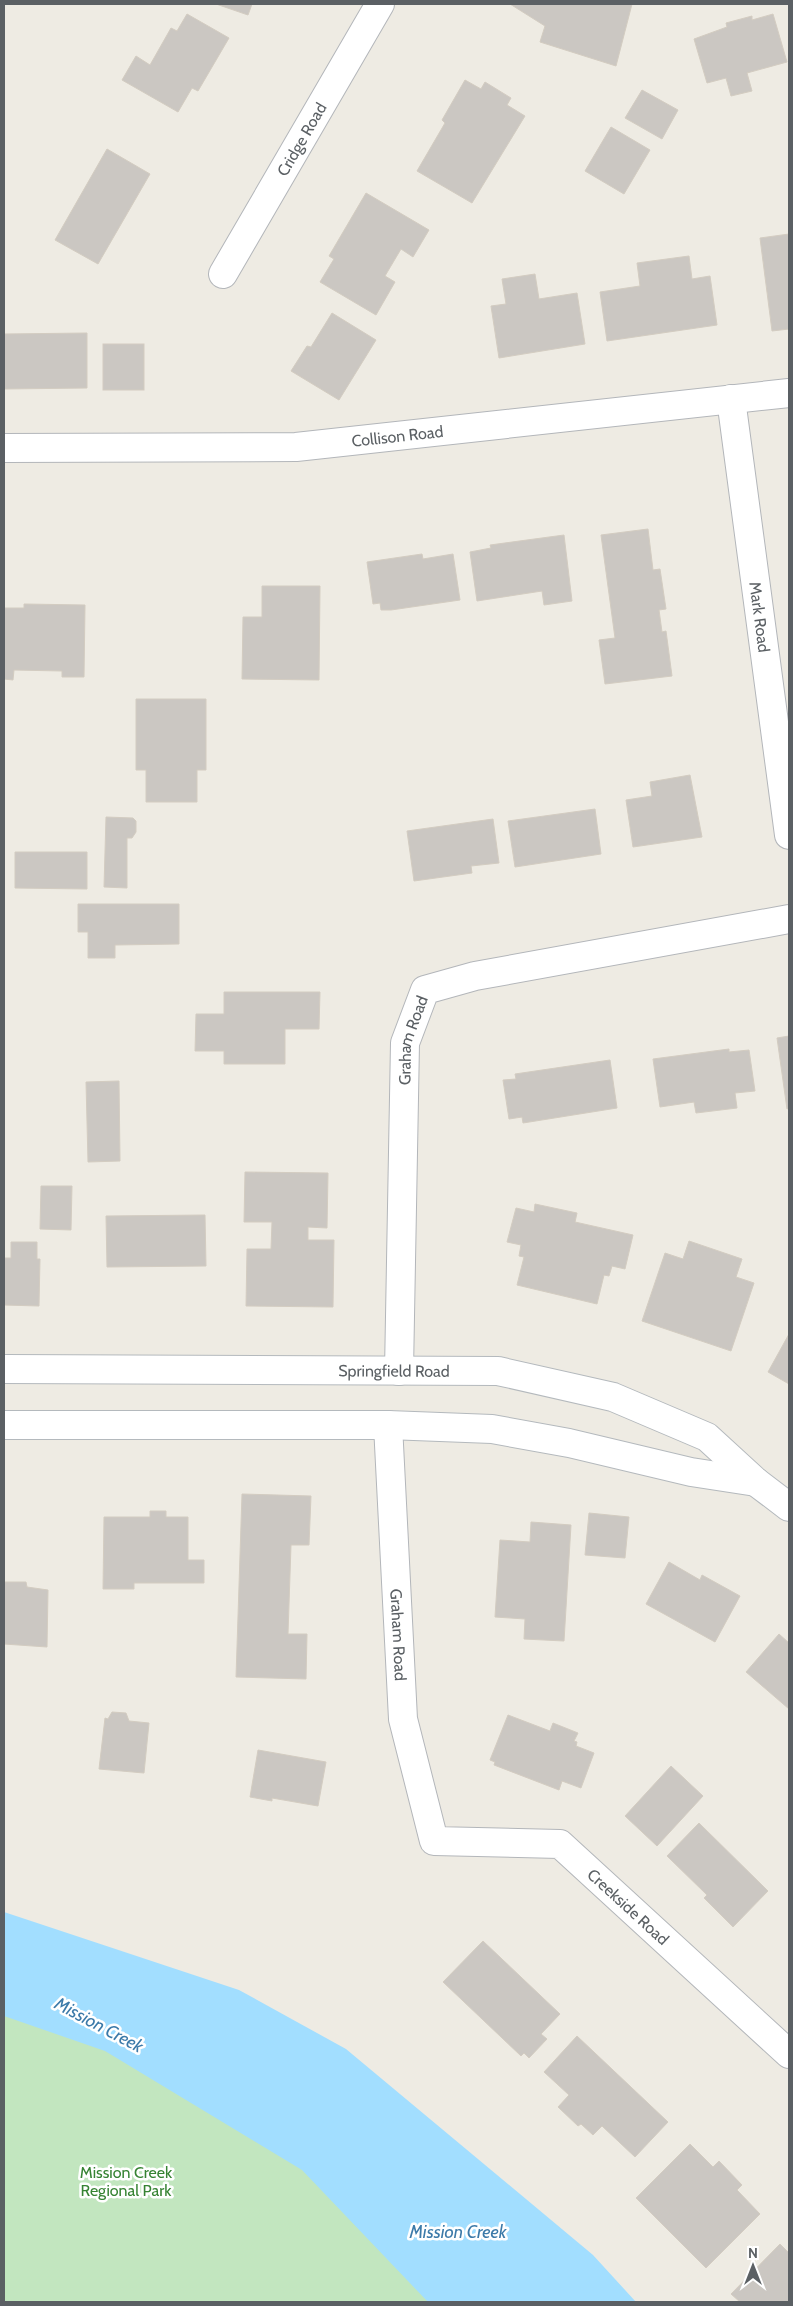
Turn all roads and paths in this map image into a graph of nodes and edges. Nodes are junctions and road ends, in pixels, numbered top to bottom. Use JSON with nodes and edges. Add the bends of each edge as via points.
{"nodes":[{"id":1,"x":380,"y":4,"type":"edge"},
{"id":2,"x":223,"y":274,"type":"dead end"},
{"id":3,"x":789,"y":393,"type":"edge"},
{"id":4,"x":731,"y":399,"type":"junction"},
{"id":5,"x":4,"y":448,"type":"edge"},
{"id":6,"x":789,"y":836,"type":"edge"},
{"id":7,"x":789,"y":918,"type":"edge"},
{"id":8,"x":4,"y":1369,"type":"edge"},
{"id":9,"x":399,"y":1371,"type":"junction"},
{"id":10,"x":4,"y":1425,"type":"edge"},
{"id":11,"x":388,"y":1425,"type":"junction"},
{"id":12,"x":756,"y":1482,"type":"junction"},
{"id":13,"x":789,"y":1507,"type":"edge"},
{"id":14,"x":434,"y":1841,"type":"joint"},
{"id":15,"x":789,"y":2054,"type":"edge"}],
"edges":[{"from":1,"to":2,"type":"street","name":"Cridge Road"},
{"from":3,"to":4,"type":"street","name":"Collison Road"},
{"from":4,"to":5,"type":"street","name":"Collison Road","via":[[296,447]]},
{"from":4,"to":6,"type":"street","name":"Mark Road"},
{"from":7,"to":9,"type":"street","name":"Graham Road","via":[[475,976],[425,990],[405,1043]]},
{"from":8,"to":9,"type":"street","name":"Springfield Road"},
{"from":9,"to":12,"type":"street","name":"Springfield Road","via":[[498,1371],[613,1398],[706,1437]]},
{"from":10,"to":11,"type":"street","name":"Springfield Road"},
{"from":11,"to":12,"type":"street","name":"Springfield Road","via":[[492,1429],[569,1443],[691,1472]]},
{"from":11,"to":14,"type":"street","name":"Graham Road","via":[[403,1719]]},
{"from":12,"to":13,"type":"street","name":"Springfield Road"},
{"from":14,"to":15,"type":"street","name":"Creekside Road","via":[[560,1844]]}]}
